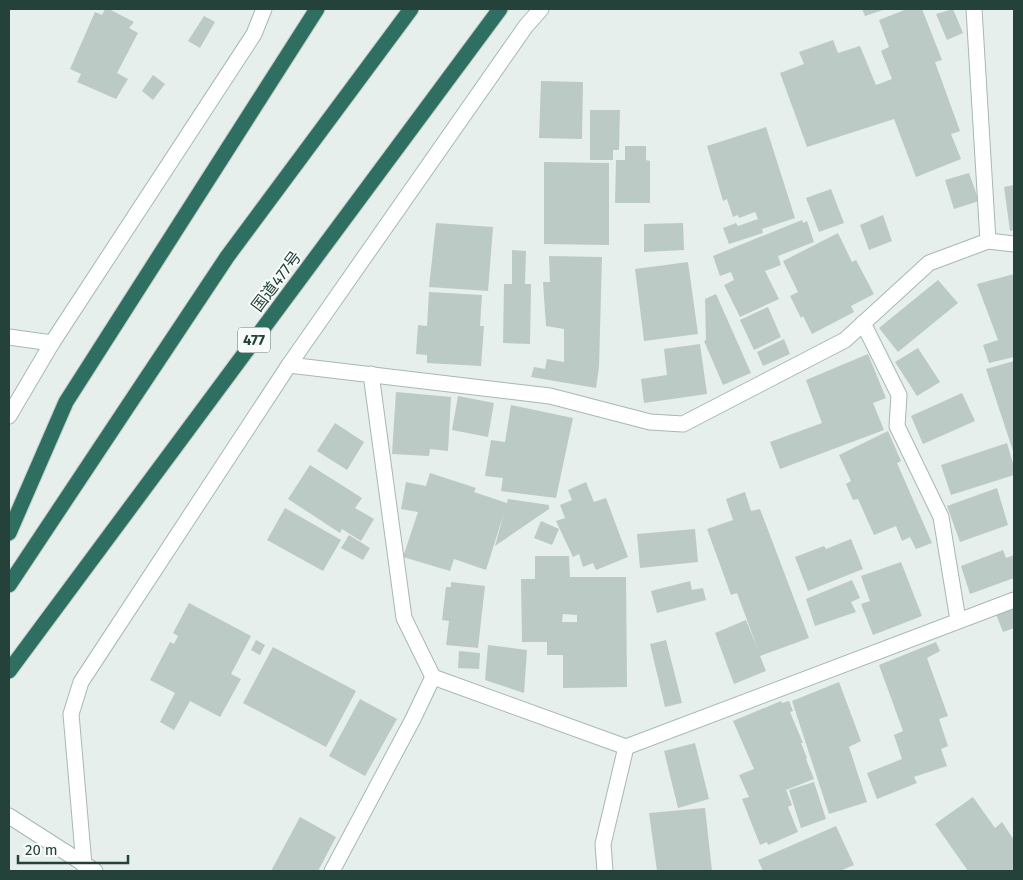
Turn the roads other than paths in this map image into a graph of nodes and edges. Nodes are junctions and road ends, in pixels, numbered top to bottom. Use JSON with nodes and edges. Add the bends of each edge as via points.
{"nodes":[{"id":1,"x":264,"y":9,"type":"edge"},
{"id":2,"x":316,"y":9,"type":"edge"},
{"id":3,"x":411,"y":9,"type":"edge"},
{"id":4,"x":500,"y":9,"type":"edge"},
{"id":5,"x":541,"y":9,"type":"edge"},
{"id":6,"x":974,"y":9,"type":"edge"},
{"id":7,"x":988,"y":241,"type":"junction"},
{"id":8,"x":1014,"y":244,"type":"edge"},
{"id":9,"x":863,"y":323,"type":"junction"},
{"id":10,"x":9,"y":337,"type":"edge"},
{"id":11,"x":52,"y":343,"type":"junction"},
{"id":12,"x":289,"y":365,"type":"junction"},
{"id":13,"x":370,"y":374,"type":"junction"},
{"id":14,"x":9,"y":416,"type":"edge"},
{"id":15,"x":9,"y":533,"type":"edge"},
{"id":16,"x":9,"y":586,"type":"edge"},
{"id":17,"x":1014,"y":600,"type":"edge"},
{"id":18,"x":958,"y":620,"type":"junction"},
{"id":19,"x":9,"y":671,"type":"edge"},
{"id":20,"x":433,"y":677,"type":"junction"},
{"id":21,"x":626,"y":747,"type":"junction"},
{"id":22,"x":9,"y":816,"type":"edge"},
{"id":23,"x":89,"y":868,"type":"edge"},
{"id":24,"x":69,"y":871,"type":"edge"},
{"id":25,"x":332,"y":871,"type":"edge"},
{"id":26,"x":605,"y":871,"type":"edge"}],
"edges":[{"from":1,"to":11,"type":"street","via":[[254,34]]},
{"from":2,"to":15,"type":"highway","via":[[66,402]]},
{"from":3,"to":16,"type":"highway","via":[[227,257]]},
{"from":4,"to":19,"type":"highway","name":"国道477号","number":"477"},
{"from":5,"to":12,"type":"street"},
{"from":6,"to":7,"type":"street"},
{"from":7,"to":8,"type":"street"},
{"from":7,"to":9,"type":"street","via":[[929,263]]},
{"from":9,"to":13,"type":"street","via":[[845,340],[683,424],[650,422],[550,396]]},
{"from":9,"to":18,"type":"street","via":[[899,395],[897,426],[941,517]]},
{"from":10,"to":11,"type":"street"},
{"from":11,"to":14,"type":"street"},
{"from":12,"to":13,"type":"street"},
{"from":12,"to":23,"type":"street","via":[[81,682],[71,714]]},
{"from":13,"to":20,"type":"street","via":[[404,618]]},
{"from":17,"to":18,"type":"street"},
{"from":18,"to":21,"type":"street"},
{"from":20,"to":21,"type":"street"},
{"from":20,"to":25,"type":"street"},
{"from":21,"to":26,"type":"street","via":[[604,844]]},
{"from":22,"to":23,"type":"street"},
{"from":23,"to":24,"type":"street"}]}
